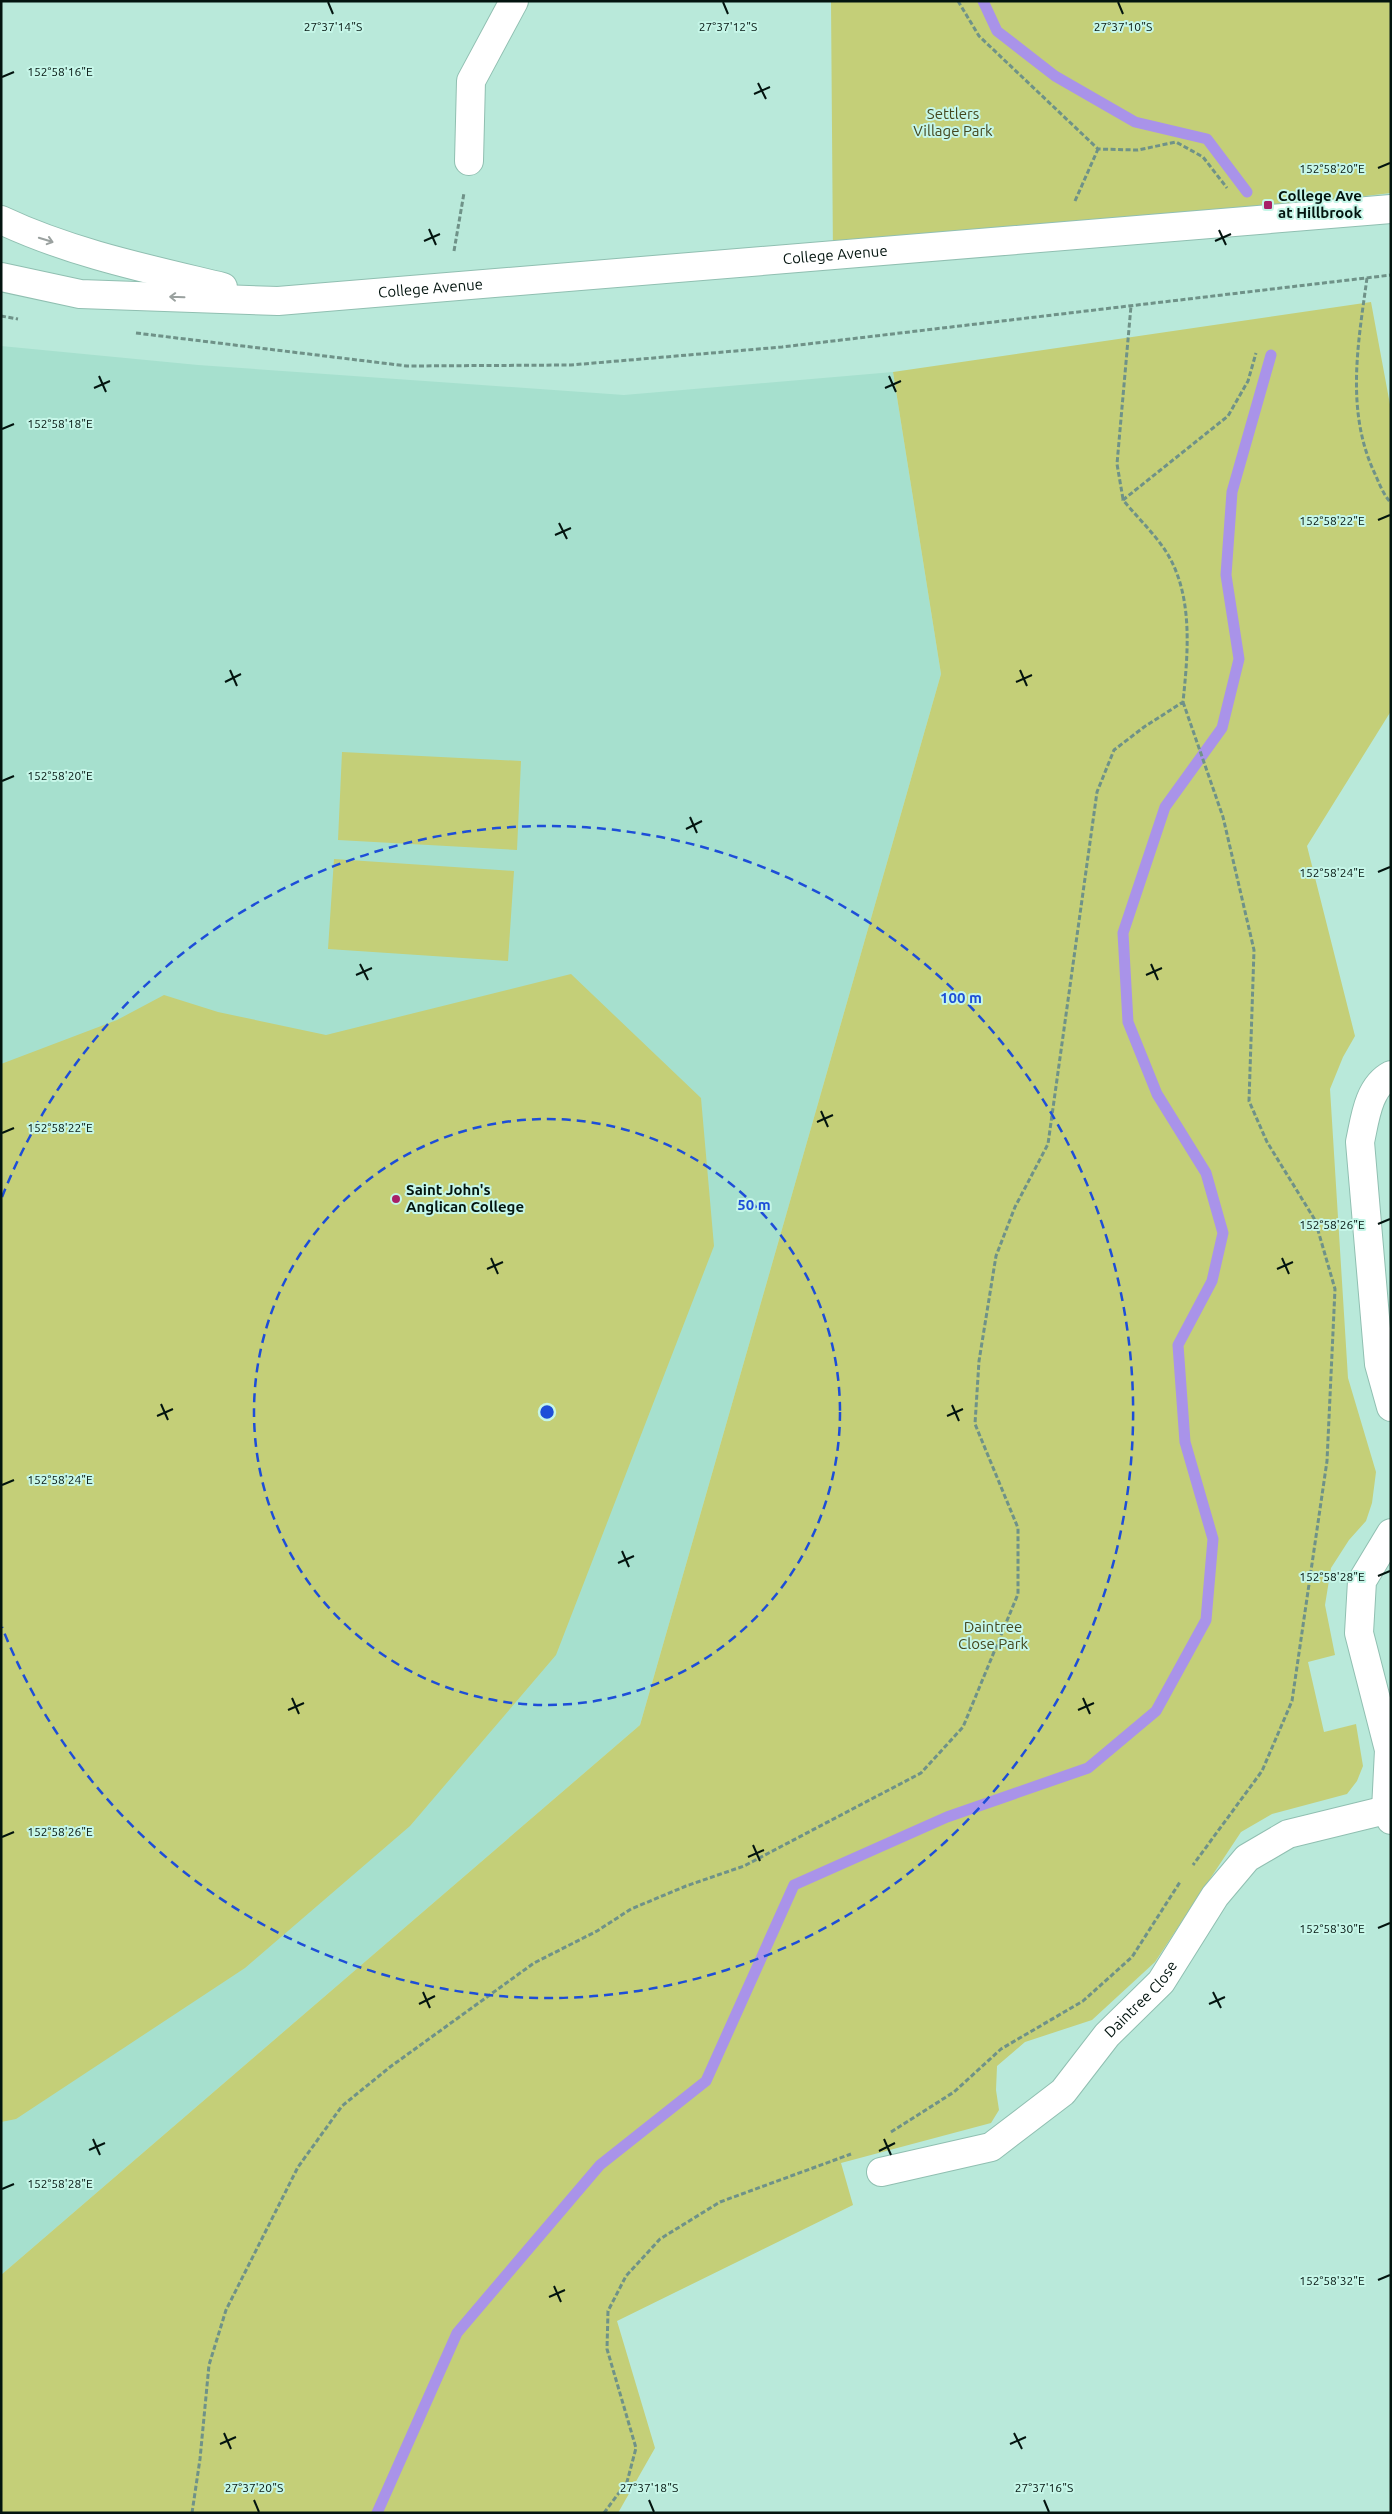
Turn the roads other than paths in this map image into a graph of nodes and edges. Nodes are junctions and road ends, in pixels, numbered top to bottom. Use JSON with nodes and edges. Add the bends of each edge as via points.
{"nodes":[{"id":1,"x":514,"y":1,"type":"edge"},
{"id":2,"x":469,"y":161,"type":"dead end"},
{"id":3,"x":1391,"y":208,"type":"edge"},
{"id":4,"x":1,"y":220,"type":"edge"},
{"id":5,"x":1,"y":277,"type":"edge"},
{"id":6,"x":278,"y":301,"type":"junction"},
{"id":7,"x":1391,"y":1075,"type":"edge"},
{"id":8,"x":1391,"y":1407,"type":"edge"},
{"id":9,"x":1391,"y":1533,"type":"edge"},
{"id":10,"x":1388,"y":1815,"type":"edge"},
{"id":11,"x":882,"y":2172,"type":"dead end"}],
"edges":[{"from":1,"to":2,"type":"street","via":[[471,82]]},
{"from":3,"to":6,"type":"street","name":"College Avenue"},
{"from":4,"to":6,"type":"street","name":"College Avenue","one_way":true,"via":[[37,237],[113,261]]},
{"from":6,"to":5,"type":"street","name":"College Avenue","one_way":true,"via":[[80,294]]},
{"from":7,"to":8,"type":"street","via":[[1380,1080],[1366,1109],[1360,1142],[1380,1364]]},
{"from":9,"to":10,"type":"street","via":[[1362,1582],[1359,1633],[1388,1750]]},
{"from":10,"to":11,"type":"street","name":"Daintree Close","via":[[1288,1834],[1247,1858],[1215,1896],[1161,1982],[1107,2035],[1063,2092],[991,2147]]}]}
